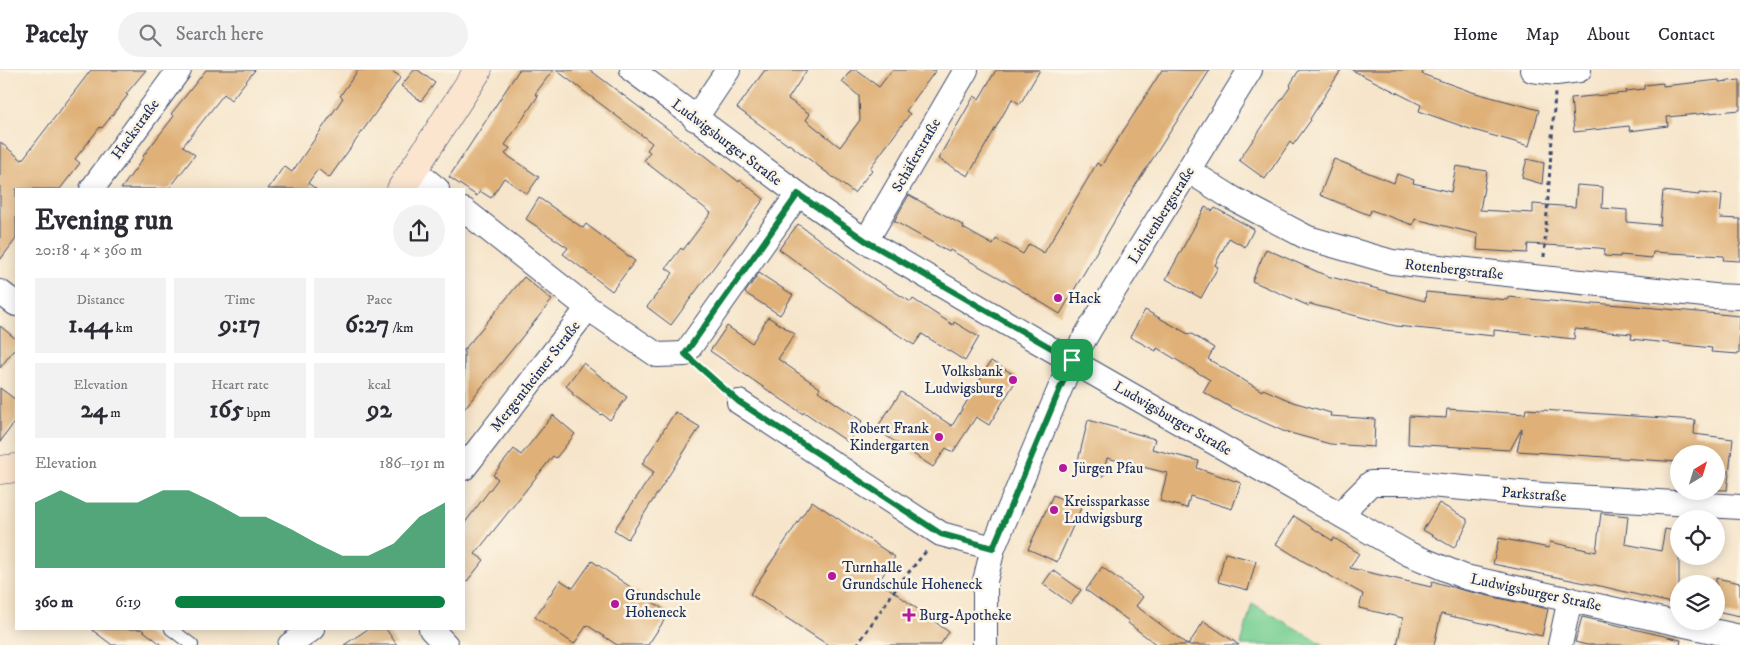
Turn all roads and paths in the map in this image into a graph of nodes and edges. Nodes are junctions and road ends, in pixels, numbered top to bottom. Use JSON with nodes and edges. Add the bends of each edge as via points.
{"nodes":[{"id":1,"x":179,"y":70,"type":"edge"},
{"id":2,"x":478,"y":70,"type":"edge"},
{"id":3,"x":632,"y":70,"type":"edge"},
{"id":4,"x":728,"y":70,"type":"edge"},
{"id":5,"x":966,"y":70,"type":"edge"},
{"id":6,"x":1250,"y":70,"type":"edge"},
{"id":7,"x":1532,"y":70,"type":"edge"},
{"id":8,"x":1579,"y":70,"type":"edge"},
{"id":9,"x":1556,"y":73,"type":"junction"},
{"id":10,"x":695,"y":118,"type":"junction"},
{"id":11,"x":1189,"y":171,"type":"junction"},
{"id":12,"x":407,"y":179,"type":"edge"},
{"id":13,"x":93,"y":188,"type":"edge"},
{"id":14,"x":434,"y":188,"type":"edge"},
{"id":15,"x":798,"y":194,"type":"junction"},
{"id":16,"x":465,"y":211,"type":"edge"},
{"id":17,"x":866,"y":241,"type":"junction"},
{"id":18,"x":1543,"y":278,"type":"junction"},
{"id":19,"x":1740,"y":297,"type":"edge"},
{"id":20,"x":588,"y":308,"type":"junction"},
{"id":21,"x":685,"y":354,"type":"junction"},
{"id":22,"x":1072,"y":360,"type":"junction"},
{"id":23,"x":739,"y":402,"type":"joint"},
{"id":24,"x":465,"y":467,"type":"edge"},
{"id":25,"x":15,"y":468,"type":"edge"},
{"id":26,"x":0,"y":470,"type":"edge"},
{"id":27,"x":1740,"y":507,"type":"edge"},
{"id":28,"x":1343,"y":516,"type":"junction"},
{"id":29,"x":941,"y":534,"type":"junction"},
{"id":30,"x":993,"y":548,"type":"junction"},
{"id":31,"x":1570,"y":599,"type":"junction"},
{"id":32,"x":172,"y":630,"type":"edge"},
{"id":33,"x":311,"y":630,"type":"edge"},
{"id":34,"x":432,"y":630,"type":"edge"},
{"id":35,"x":1740,"y":637,"type":"edge"},
{"id":36,"x":192,"y":645,"type":"edge"},
{"id":37,"x":290,"y":645,"type":"edge"},
{"id":38,"x":446,"y":645,"type":"edge"},
{"id":39,"x":857,"y":645,"type":"edge"},
{"id":40,"x":985,"y":645,"type":"edge"},
{"id":41,"x":1560,"y":645,"type":"edge"}],
"edges":[{"from":1,"to":13,"type":"street","name":"Hackstraße"},
{"from":2,"to":12,"type":"main road"},
{"from":3,"to":10,"type":"street","name":"Ludwigsburger Straße"},
{"from":4,"to":10,"type":"street"},
{"from":5,"to":17,"type":"street","name":"Schäferstraße"},
{"from":6,"to":11,"type":"street","name":"Lichtenbergstraße"},
{"from":7,"to":9,"type":"street"},
{"from":8,"to":9,"type":"street"},
{"from":9,"to":18,"type":"path"},
{"from":10,"to":15,"type":"street","name":"Ludwigsburger Straße"},
{"from":11,"to":18,"type":"street","name":"Rotenbergstraße","via":[[1308,238],[1392,262]]},
{"from":11,"to":22,"type":"street","name":"Lichtenbergstraße"},
{"from":12,"to":14,"type":"street"},
{"from":15,"to":17,"type":"street","name":"Ludwigsburger Straße"},
{"from":15,"to":21,"type":"street"},
{"from":16,"to":20,"type":"street","name":"Mergentheimer Straße"},
{"from":17,"to":22,"type":"street","name":"Ludwigsburger Straße"},
{"from":18,"to":19,"type":"street","name":"Rotenbergstraße"},
{"from":20,"to":21,"type":"street","name":"Mergentheimer Straße","via":[[657,355]]},
{"from":20,"to":24,"type":"street","name":"Mergentheimer Straße"},
{"from":21,"to":23,"type":"path"},
{"from":22,"to":28,"type":"street","name":"Ludwigsburger Straße"},
{"from":22,"to":30,"type":"street","name":"Lichtenbergstraße"},
{"from":23,"to":29,"type":"street"},
{"from":25,"to":26,"type":"main road"},
{"from":27,"to":28,"type":"street","name":"Parkstraße","via":[[1371,483]]},
{"from":28,"to":31,"type":"street","name":"Ludwigsburger Straße","via":[[1409,554],[1466,577]]},
{"from":29,"to":30,"type":"street"},
{"from":29,"to":39,"type":"path","via":[[899,584]]},
{"from":30,"to":40,"type":"street","name":"Lichtenbergstraße","via":[[985,581]]},
{"from":31,"to":35,"type":"street","name":"Ludwigsburger Straße"},
{"from":31,"to":41,"type":"street"},
{"from":32,"to":36,"type":"lane"},
{"from":33,"to":37,"type":"street"},
{"from":34,"to":38,"type":"street"}]}
